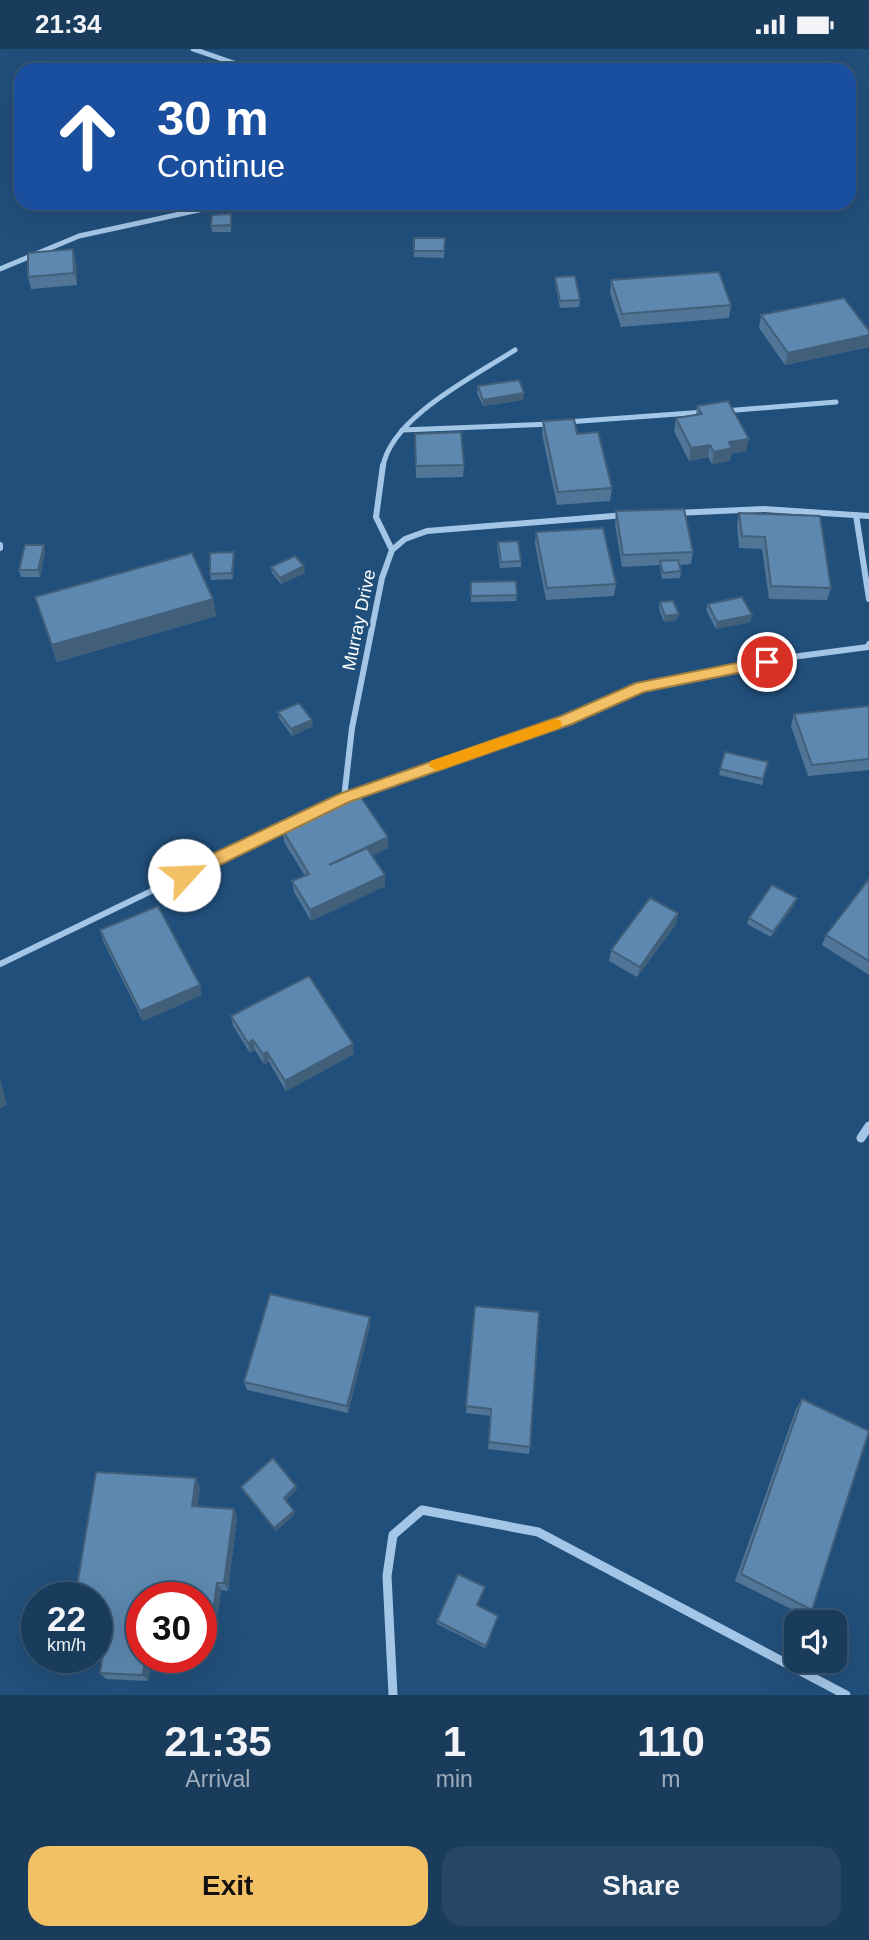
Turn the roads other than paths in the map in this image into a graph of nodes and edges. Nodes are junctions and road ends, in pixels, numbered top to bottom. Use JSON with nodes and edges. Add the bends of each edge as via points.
{"nodes":[{"id":1,"x":193,"y":49,"type":"edge"},
{"id":2,"x":234,"y":63,"type":"edge"},
{"id":3,"x":199,"y":210,"type":"edge"},
{"id":4,"x":0,"y":269,"type":"edge"},
{"id":5,"x":515,"y":350,"type":"dead end"},
{"id":6,"x":835,"y":402,"type":"dead end"},
{"id":7,"x":402,"y":431,"type":"junction"},
{"id":8,"x":661,"y":513,"type":"edge"},
{"id":9,"x":635,"y":514,"type":"edge"},
{"id":10,"x":856,"y":515,"type":"junction"},
{"id":11,"x":869,"y":516,"type":"edge"},
{"id":12,"x":392,"y":550,"type":"junction"},
{"id":13,"x":869,"y":599,"type":"edge"},
{"id":14,"x":869,"y":647,"type":"edge"},
{"id":15,"x":344,"y":798,"type":"junction"},
{"id":16,"x":0,"y":964,"type":"edge"},
{"id":17,"x":869,"y":1126,"type":"edge"},
{"id":18,"x":862,"y":1138,"type":"dead end"},
{"id":19,"x":393,"y":1695,"type":"edge"},
{"id":20,"x":846,"y":1695,"type":"edge"}],
"edges":[{"from":1,"to":2,"type":"street"},
{"from":3,"to":4,"type":"street","via":[[79,236]]},
{"from":5,"to":7,"type":"street","via":[[441,397]]},
{"from":6,"to":7,"type":"street"},
{"from":7,"to":12,"type":"street","via":[[383,460],[376,517]]},
{"from":8,"to":10,"type":"street","via":[[764,509]]},
{"from":9,"to":12,"type":"street","name":"Murray Drive","via":[[427,531]]},
{"from":10,"to":11,"type":"street"},
{"from":10,"to":13,"type":"street"},
{"from":12,"to":15,"type":"street","name":"Murray Drive","via":[[382,578],[352,728]]},
{"from":14,"to":15,"type":"street","via":[[641,687],[566,720]]},
{"from":15,"to":16,"type":"street"},
{"from":17,"to":18,"type":"street"},
{"from":19,"to":20,"type":"street","via":[[387,1576],[393,1535],[422,1510],[538,1532]]}]}
